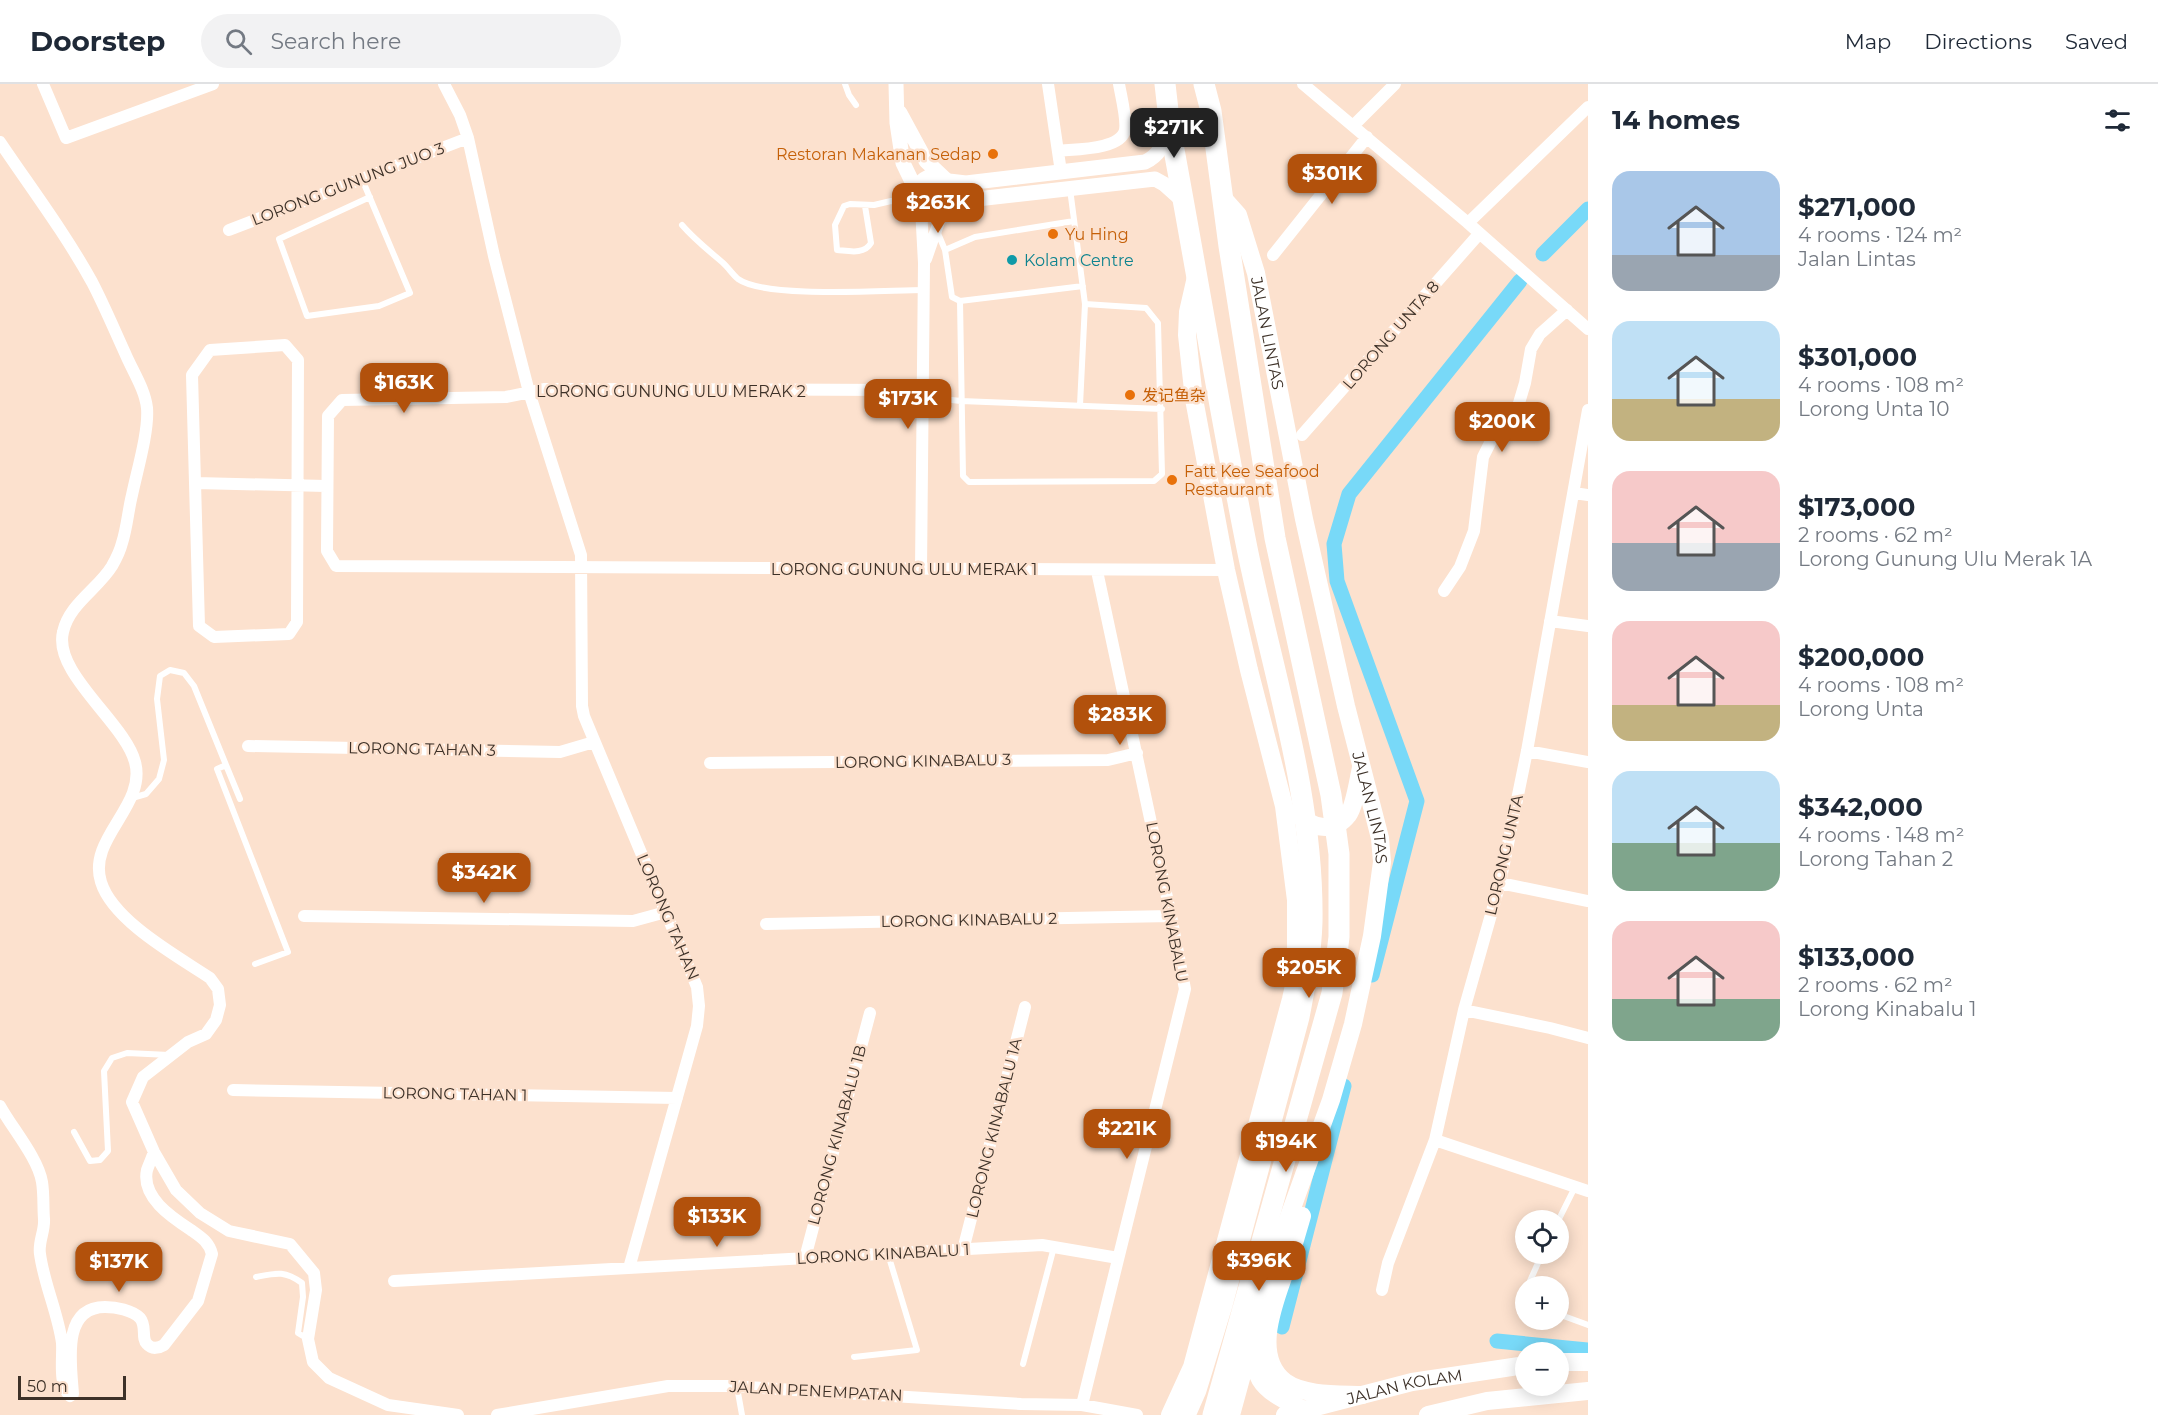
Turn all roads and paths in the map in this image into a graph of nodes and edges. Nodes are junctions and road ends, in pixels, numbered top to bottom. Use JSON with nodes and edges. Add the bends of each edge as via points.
{"nodes":[{"id":1,"x":43,"y":84,"type":"edge"},
{"id":2,"x":213,"y":84,"type":"edge"},
{"id":3,"x":444,"y":84,"type":"edge"},
{"id":4,"x":845,"y":84,"type":"edge"},
{"id":5,"x":896,"y":84,"type":"edge"},
{"id":6,"x":1048,"y":84,"type":"edge"},
{"id":7,"x":1119,"y":84,"type":"edge"},
{"id":8,"x":1165,"y":84,"type":"edge"},
{"id":9,"x":1204,"y":84,"type":"edge"},
{"id":10,"x":1215,"y":84,"type":"edge"},
{"id":11,"x":1303,"y":84,"type":"edge"},
{"id":12,"x":1395,"y":84,"type":"edge"},
{"id":13,"x":181,"y":90,"type":"edge"},
{"id":14,"x":856,"y":105,"type":"dead end"},
{"id":15,"x":1588,"y":107,"type":"edge"},
{"id":16,"x":897,"y":108,"type":"junction"},
{"id":17,"x":1211,"y":111,"type":"junction"},
{"id":18,"x":1353,"y":126,"type":"junction"},
{"id":19,"x":1170,"y":128,"type":"junction"},
{"id":20,"x":1367,"y":137,"type":"junction"},
{"id":21,"x":468,"y":138,"type":"junction"},
{"id":22,"x":0,"y":142,"type":"edge"},
{"id":23,"x":1058,"y":151,"type":"junction"},
{"id":24,"x":1061,"y":172,"type":"junction"},
{"id":25,"x":362,"y":179,"type":"junction"},
{"id":26,"x":947,"y":180,"type":"junction"},
{"id":27,"x":1070,"y":189,"type":"junction"},
{"id":28,"x":370,"y":197,"type":"junction"},
{"id":29,"x":1222,"y":197,"type":"junction"},
{"id":30,"x":919,"y":201,"type":"junction"},
{"id":31,"x":1183,"y":201,"type":"junction"},
{"id":32,"x":865,"y":206,"type":"junction"},
{"id":33,"x":946,"y":209,"type":"junction"},
{"id":34,"x":1074,"y":221,"type":"junction"},
{"id":35,"x":1468,"y":223,"type":"junction"},
{"id":36,"x":682,"y":225,"type":"dead end"},
{"id":37,"x":229,"y":230,"type":"dead end"},
{"id":38,"x":937,"y":230,"type":"junction"},
{"id":39,"x":1479,"y":234,"type":"junction"},
{"id":40,"x":945,"y":250,"type":"junction"},
{"id":41,"x":1273,"y":255,"type":"dead end"},
{"id":42,"x":924,"y":263,"type":"junction"},
{"id":43,"x":1197,"y":272,"type":"junction"},
{"id":44,"x":1083,"y":286,"type":"junction"},
{"id":45,"x":924,"y":290,"type":"junction"},
{"id":46,"x":960,"y":301,"type":"junction"},
{"id":47,"x":1085,"y":304,"type":"junction"},
{"id":48,"x":1567,"y":310,"type":"junction"},
{"id":49,"x":1588,"y":328,"type":"edge"},
{"id":50,"x":529,"y":392,"type":"junction"},
{"id":51,"x":923,"y":397,"type":"junction"},
{"id":52,"x":962,"y":401,"type":"junction"},
{"id":53,"x":1080,"y":405,"type":"junction"},
{"id":54,"x":1161,"y":409,"type":"junction"},
{"id":55,"x":1588,"y":410,"type":"edge"},
{"id":56,"x":1302,"y":435,"type":"dead end"},
{"id":57,"x":196,"y":483,"type":"junction"},
{"id":58,"x":297,"y":485,"type":"junction"},
{"id":59,"x":326,"y":486,"type":"junction"},
{"id":60,"x":1574,"y":493,"type":"junction"},
{"id":61,"x":1588,"y":495,"type":"edge"},
{"id":62,"x":336,"y":566,"type":"joint"},
{"id":63,"x":582,"y":566,"type":"junction"},
{"id":64,"x":921,"y":570,"type":"junction"},
{"id":65,"x":1226,"y":570,"type":"junction"},
{"id":66,"x":1097,"y":571,"type":"junction"},
{"id":67,"x":1444,"y":591,"type":"dead end"},
{"id":68,"x":1550,"y":621,"type":"junction"},
{"id":69,"x":1588,"y":626,"type":"edge"},
{"id":70,"x":594,"y":742,"type":"junction"},
{"id":71,"x":248,"y":746,"type":"dead end"},
{"id":72,"x":1527,"y":751,"type":"junction"},
{"id":73,"x":1137,"y":753,"type":"junction"},
{"id":74,"x":1588,"y":762,"type":"edge"},
{"id":75,"x":710,"y":763,"type":"dead end"},
{"id":76,"x":1362,"y":763,"type":"junction"},
{"id":77,"x":226,"y":765,"type":"junction"},
{"id":78,"x":1273,"y":768,"type":"junction"},
{"id":79,"x":132,"y":798,"type":"junction"},
{"id":80,"x":240,"y":799,"type":"dead end"},
{"id":81,"x":1500,"y":883,"type":"junction"},
{"id":82,"x":1588,"y":901,"type":"edge"},
{"id":83,"x":666,"y":912,"type":"junction"},
{"id":84,"x":304,"y":916,"type":"dead end"},
{"id":85,"x":1171,"y":916,"type":"junction"},
{"id":86,"x":766,"y":924,"type":"dead end"},
{"id":87,"x":255,"y":963,"type":"dead end"},
{"id":88,"x":1025,"y":1007,"type":"dead end"},
{"id":89,"x":1464,"y":1011,"type":"junction"},
{"id":90,"x":870,"y":1013,"type":"dead end"},
{"id":91,"x":1588,"y":1038,"type":"edge"},
{"id":92,"x":172,"y":1055,"type":"junction"},
{"id":93,"x":233,"y":1089,"type":"dead end"},
{"id":94,"x":677,"y":1098,"type":"junction"},
{"id":95,"x":1331,"y":1100,"type":"junction"},
{"id":96,"x":0,"y":1106,"type":"edge"},
{"id":97,"x":74,"y":1132,"type":"dead end"},
{"id":98,"x":1435,"y":1140,"type":"junction"},
{"id":99,"x":154,"y":1152,"type":"junction"},
{"id":100,"x":1575,"y":1187,"type":"junction"},
{"id":101,"x":1588,"y":1191,"type":"edge"},
{"id":102,"x":1564,"y":1210,"type":"edge"},
{"id":103,"x":1054,"y":1247,"type":"junction"},
{"id":104,"x":963,"y":1250,"type":"junction"},
{"id":105,"x":888,"y":1254,"type":"junction"},
{"id":106,"x":805,"y":1258,"type":"junction"},
{"id":107,"x":1118,"y":1258,"type":"junction"},
{"id":108,"x":629,"y":1268,"type":"junction"},
{"id":109,"x":256,"y":1277,"type":"dead end"},
{"id":110,"x":394,"y":1281,"type":"dead end"},
{"id":111,"x":1382,"y":1290,"type":"dead end"},
{"id":112,"x":1569,"y":1318,"type":"edge"},
{"id":113,"x":1588,"y":1325,"type":"edge"},
{"id":114,"x":308,"y":1339,"type":"junction"},
{"id":115,"x":1250,"y":1346,"type":"junction"},
{"id":116,"x":854,"y":1357,"type":"dead end"},
{"id":117,"x":1569,"y":1362,"type":"edge"},
{"id":118,"x":1588,"y":1362,"type":"edge"},
{"id":119,"x":1023,"y":1364,"type":"dead end"},
{"id":120,"x":1515,"y":1367,"type":"edge"},
{"id":121,"x":737,"y":1386,"type":"junction"},
{"id":122,"x":1588,"y":1391,"type":"edge"},
{"id":123,"x":1362,"y":1395,"type":"junction"},
{"id":124,"x":1082,"y":1405,"type":"junction"},
{"id":125,"x":1304,"y":1410,"type":"junction"},
{"id":126,"x":458,"y":1415,"type":"edge"},
{"id":127,"x":497,"y":1415,"type":"edge"},
{"id":128,"x":742,"y":1415,"type":"edge"},
{"id":129,"x":1137,"y":1415,"type":"edge"},
{"id":130,"x":1170,"y":1415,"type":"edge"},
{"id":131,"x":1185,"y":1415,"type":"edge"},
{"id":132,"x":1213,"y":1415,"type":"edge"},
{"id":133,"x":1231,"y":1415,"type":"edge"},
{"id":134,"x":1285,"y":1415,"type":"edge"},
{"id":135,"x":1428,"y":1415,"type":"edge"}],
"edges":[{"from":1,"to":13,"type":"street","via":[[66,138]]},
{"from":2,"to":13,"type":"street"},
{"from":3,"to":21,"type":"street","name":"LORONG TAHAN"},
{"from":4,"to":14,"type":"lane"},
{"from":5,"to":16,"type":"street"},
{"from":6,"to":23,"type":"street"},
{"from":7,"to":23,"type":"street","via":[[1125,130],[1121,139],[1112,144]]},
{"from":8,"to":19,"type":"highway"},
{"from":9,"to":17,"type":"highway","name":"JALAN LINTAS"},
{"from":10,"to":17,"type":"street"},
{"from":11,"to":18,"type":"street"},
{"from":12,"to":18,"type":"street"},
{"from":15,"to":35,"type":"street"},
{"from":16,"to":26,"type":"street","via":[[926,161]]},
{"from":16,"to":30,"type":"street","via":[[903,163]]},
{"from":17,"to":29,"type":"highway","name":"JALAN LINTAS"},
{"from":18,"to":20,"type":"street"},
{"from":19,"to":24,"type":"street","via":[[1163,146],[1145,162]]},
{"from":19,"to":31,"type":"highway"},
{"from":20,"to":35,"type":"street"},
{"from":20,"to":41,"type":"street"},
{"from":21,"to":25,"type":"street","name":"LORONG GUNUNG JUO 3"},
{"from":21,"to":50,"type":"street","name":"LORONG TAHAN"},
{"from":22,"to":79,"type":"street","via":[[91,280],[147,408],[123,543],[112,566],[67,621],[61,643],[86,692],[129,747],[137,771]]},
{"from":23,"to":24,"type":"street"},
{"from":24,"to":26,"type":"street","via":[[966,183]]},
{"from":25,"to":28,"type":"lane"},
{"from":25,"to":37,"type":"street","name":"LORONG GUNUNG JUO 3"},
{"from":26,"to":30,"type":"street","via":[[927,177],[919,184]]},
{"from":26,"to":33,"type":"street","via":[[955,196]]},
{"from":27,"to":31,"type":"street","via":[[1155,179]]},
{"from":27,"to":33,"type":"street","via":[[968,200]]},
{"from":27,"to":34,"type":"lane"},
{"from":28,"to":28,"type":"lane","via":[[279,239],[307,316],[379,306],[410,293]]},
{"from":29,"to":76,"type":"main road","name":"JALAN LINTAS","via":[[1238,215],[1256,273],[1304,519]]},
{"from":29,"to":132,"type":"highway","name":"JALAN LINTAS","via":[[1275,538],[1331,795],[1341,879],[1332,993]]},
{"from":30,"to":32,"type":"lane"},
{"from":30,"to":33,"type":"street","via":[[931,214]]},
{"from":30,"to":42,"type":"street"},
{"from":31,"to":43,"type":"highway"},
{"from":32,"to":32,"type":"lane","via":[[869,247],[837,250],[839,213],[850,204]]},
{"from":33,"to":38,"type":"street"},
{"from":34,"to":40,"type":"lane","via":[[975,237]]},
{"from":34,"to":44,"type":"lane"},
{"from":35,"to":39,"type":"street"},
{"from":36,"to":45,"type":"lane","via":[[739,280],[770,289]]},
{"from":38,"to":40,"type":"lane"},
{"from":38,"to":42,"type":"street"},
{"from":39,"to":48,"type":"street"},
{"from":39,"to":56,"type":"street","name":"LORONG UNTA 8"},
{"from":40,"to":46,"type":"lane","via":[[952,297]]},
{"from":42,"to":45,"type":"street"},
{"from":43,"to":65,"type":"main road","via":[[1188,312],[1188,356]]},
{"from":43,"to":131,"type":"highway","via":[[1246,544],[1300,786],[1311,874],[1312,925],[1299,1017],[1222,1305]]},
{"from":44,"to":46,"type":"lane"},
{"from":44,"to":47,"type":"lane"},
{"from":45,"to":51,"type":"street"},
{"from":46,"to":52,"type":"lane"},
{"from":47,"to":53,"type":"lane"},
{"from":47,"to":54,"type":"lane","via":[[1146,309],[1158,323]]},
{"from":48,"to":49,"type":"street"},
{"from":48,"to":67,"type":"street","via":[[1540,333],[1531,349],[1516,413],[1495,433],[1483,457],[1474,531],[1460,567]]},
{"from":50,"to":51,"type":"street","name":"LORONG GUNUNG ULU MERAK 2","via":[[903,390]]},
{"from":50,"to":59,"type":"street","name":"LORONG GUNUNG ULU MERAK 2","via":[[506,397],[342,400],[328,416]]},
{"from":50,"to":63,"type":"street","name":"LORONG TAHAN"},
{"from":51,"to":52,"type":"lane"},
{"from":51,"to":64,"type":"street"},
{"from":52,"to":53,"type":"lane"},
{"from":52,"to":54,"type":"lane","via":[[963,476],[969,482],[1154,481],[1162,474]]},
{"from":53,"to":54,"type":"lane"},
{"from":55,"to":60,"type":"street","name":"LORONG UNTA"},
{"from":57,"to":58,"type":"street"},
{"from":57,"to":58,"type":"street","via":[[192,375],[210,350],[285,345],[298,360]]},
{"from":57,"to":58,"type":"street","via":[[199,626],[214,637],[289,634],[297,622]]},
{"from":58,"to":59,"type":"street"},
{"from":59,"to":62,"type":"street","name":"LORONG GUNUNG ULU MERAK 2","via":[[327,551]]},
{"from":60,"to":61,"type":"street"},
{"from":60,"to":68,"type":"street","name":"LORONG UNTA"},
{"from":62,"to":63,"type":"street","name":"LORONG GUNUNG ULU MERAK 1"},
{"from":63,"to":64,"type":"street","name":"LORONG GUNUNG ULU MERAK 1"},
{"from":63,"to":70,"type":"street","name":"LORONG TAHAN","via":[[582,706]]},
{"from":64,"to":66,"type":"street","name":"LORONG GUNUNG ULU MERAK 1"},
{"from":65,"to":66,"type":"street","name":"LORONG GUNUNG ULU MERAK 1"},
{"from":65,"to":78,"type":"main road"},
{"from":66,"to":73,"type":"street","name":"LORONG KINABALU"},
{"from":68,"to":69,"type":"street"},
{"from":68,"to":72,"type":"street","name":"LORONG UNTA"},
{"from":70,"to":71,"type":"street","name":"LORONG TAHAN 3","via":[[560,752]]},
{"from":70,"to":83,"type":"street","name":"LORONG TAHAN"},
{"from":72,"to":74,"type":"street"},
{"from":72,"to":81,"type":"street","name":"LORONG UNTA"},
{"from":73,"to":75,"type":"street","name":"LORONG KINABALU 3","via":[[1108,760]]},
{"from":73,"to":85,"type":"street","name":"LORONG KINABALU"},
{"from":76,"to":78,"type":"main road","via":[[1349,814],[1327,828],[1305,822]]},
{"from":76,"to":95,"type":"main road","name":"JALAN LINTAS","via":[[1380,838],[1381,880],[1366,967]]},
{"from":77,"to":79,"type":"lane","via":[[194,686],[184,673],[170,670],[160,676],[157,699],[164,760],[159,779],[146,794]]},
{"from":77,"to":80,"type":"lane"},
{"from":77,"to":87,"type":"lane","via":[[217,769],[288,952]]},
{"from":78,"to":130,"type":"main road","via":[[1284,806],[1296,900],[1296,977],[1192,1366]]},
{"from":79,"to":92,"type":"street","via":[[102,851],[101,881],[135,928],[210,978],[218,989],[220,1005],[216,1020],[206,1034]]},
{"from":81,"to":82,"type":"street"},
{"from":81,"to":89,"type":"street","name":"LORONG UNTA"},
{"from":83,"to":84,"type":"street","via":[[633,921]]},
{"from":83,"to":94,"type":"street","name":"LORONG TAHAN","via":[[697,987],[699,1006]]},
{"from":85,"to":86,"type":"street","name":"LORONG KINABALU 2"},
{"from":85,"to":107,"type":"street","name":"LORONG KINABALU","via":[[1185,989]]},
{"from":88,"to":104,"type":"street","name":"LORONG KINABALU 1A"},
{"from":89,"to":91,"type":"street"},
{"from":89,"to":98,"type":"street","name":"LORONG UNTA"},
{"from":90,"to":106,"type":"street","name":"LORONG KINABALU 1B"},
{"from":92,"to":97,"type":"lane","via":[[127,1053],[112,1058],[104,1071],[108,1151],[100,1160],[90,1161]]},
{"from":92,"to":99,"type":"street","via":[[143,1077],[132,1102]]},
{"from":93,"to":94,"type":"street","name":"LORONG TAHAN 1"},
{"from":94,"to":108,"type":"street","name":"LORONG TAHAN"},
{"from":95,"to":115,"type":"main road","name":"JALAN LINTAS","via":[[1274,1258]]},
{"from":95,"to":123,"type":"main road","via":[[1317,1166],[1273,1307],[1268,1353],[1285,1382],[1325,1394]]},
{"from":96,"to":99,"type":"street","via":[[42,1181],[44,1225],[40,1254],[70,1396],[73,1331],[81,1315],[96,1307],[125,1310],[142,1321],[147,1345],[160,1347],[201,1294],[212,1254],[210,1246],[154,1199],[147,1187],[147,1172]]},
{"from":98,"to":100,"type":"street"},
{"from":98,"to":111,"type":"street","name":"LORONG UNTA","via":[[1388,1263]]},
{"from":99,"to":114,"type":"street","via":[[176,1190],[200,1213],[229,1231],[290,1244],[304,1260],[314,1273],[316,1290]]},
{"from":100,"to":101,"type":"street"},
{"from":100,"to":102,"type":"lane"},
{"from":103,"to":104,"type":"street","name":"LORONG KINABALU 1"},
{"from":103,"to":107,"type":"street","name":"LORONG KINABALU 1"},
{"from":103,"to":119,"type":"lane"},
{"from":104,"to":105,"type":"street","name":"LORONG KINABALU 1"},
{"from":105,"to":106,"type":"street","name":"LORONG KINABALU 1"},
{"from":105,"to":116,"type":"lane","via":[[917,1350]]},
{"from":106,"to":108,"type":"street","name":"LORONG KINABALU 1"},
{"from":107,"to":124,"type":"street","name":"LORONG KINABALU"},
{"from":108,"to":110,"type":"street","name":"LORONG KINABALU 1"},
{"from":109,"to":114,"type":"lane","via":[[281,1272],[302,1283],[298,1334]]},
{"from":112,"to":113,"type":"lane"},
{"from":114,"to":126,"type":"street","via":[[313,1362],[329,1378],[362,1395],[388,1405]]},
{"from":115,"to":125,"type":"main road","via":[[1262,1382],[1280,1398]]},
{"from":115,"to":133,"type":"main road","name":"JALAN LINTAS"},
{"from":117,"to":118,"type":"main road"},
{"from":120,"to":123,"type":"main road","name":"JALAN KOLAM","via":[[1412,1382]]},
{"from":121,"to":124,"type":"street","name":"JALAN PENEMPATAN"},
{"from":121,"to":127,"type":"street","name":"JALAN PENEMPATAN","via":[[668,1386]]},
{"from":121,"to":128,"type":"lane"},
{"from":122,"to":135,"type":"main road","name":"JALAN KOLAM","via":[[1487,1401]]},
{"from":123,"to":125,"type":"main road","name":"JALAN KOLAM"},
{"from":124,"to":129,"type":"street","name":"JALAN PENEMPATAN"},
{"from":125,"to":134,"type":"main road","name":"JALAN KOLAM"}]}
